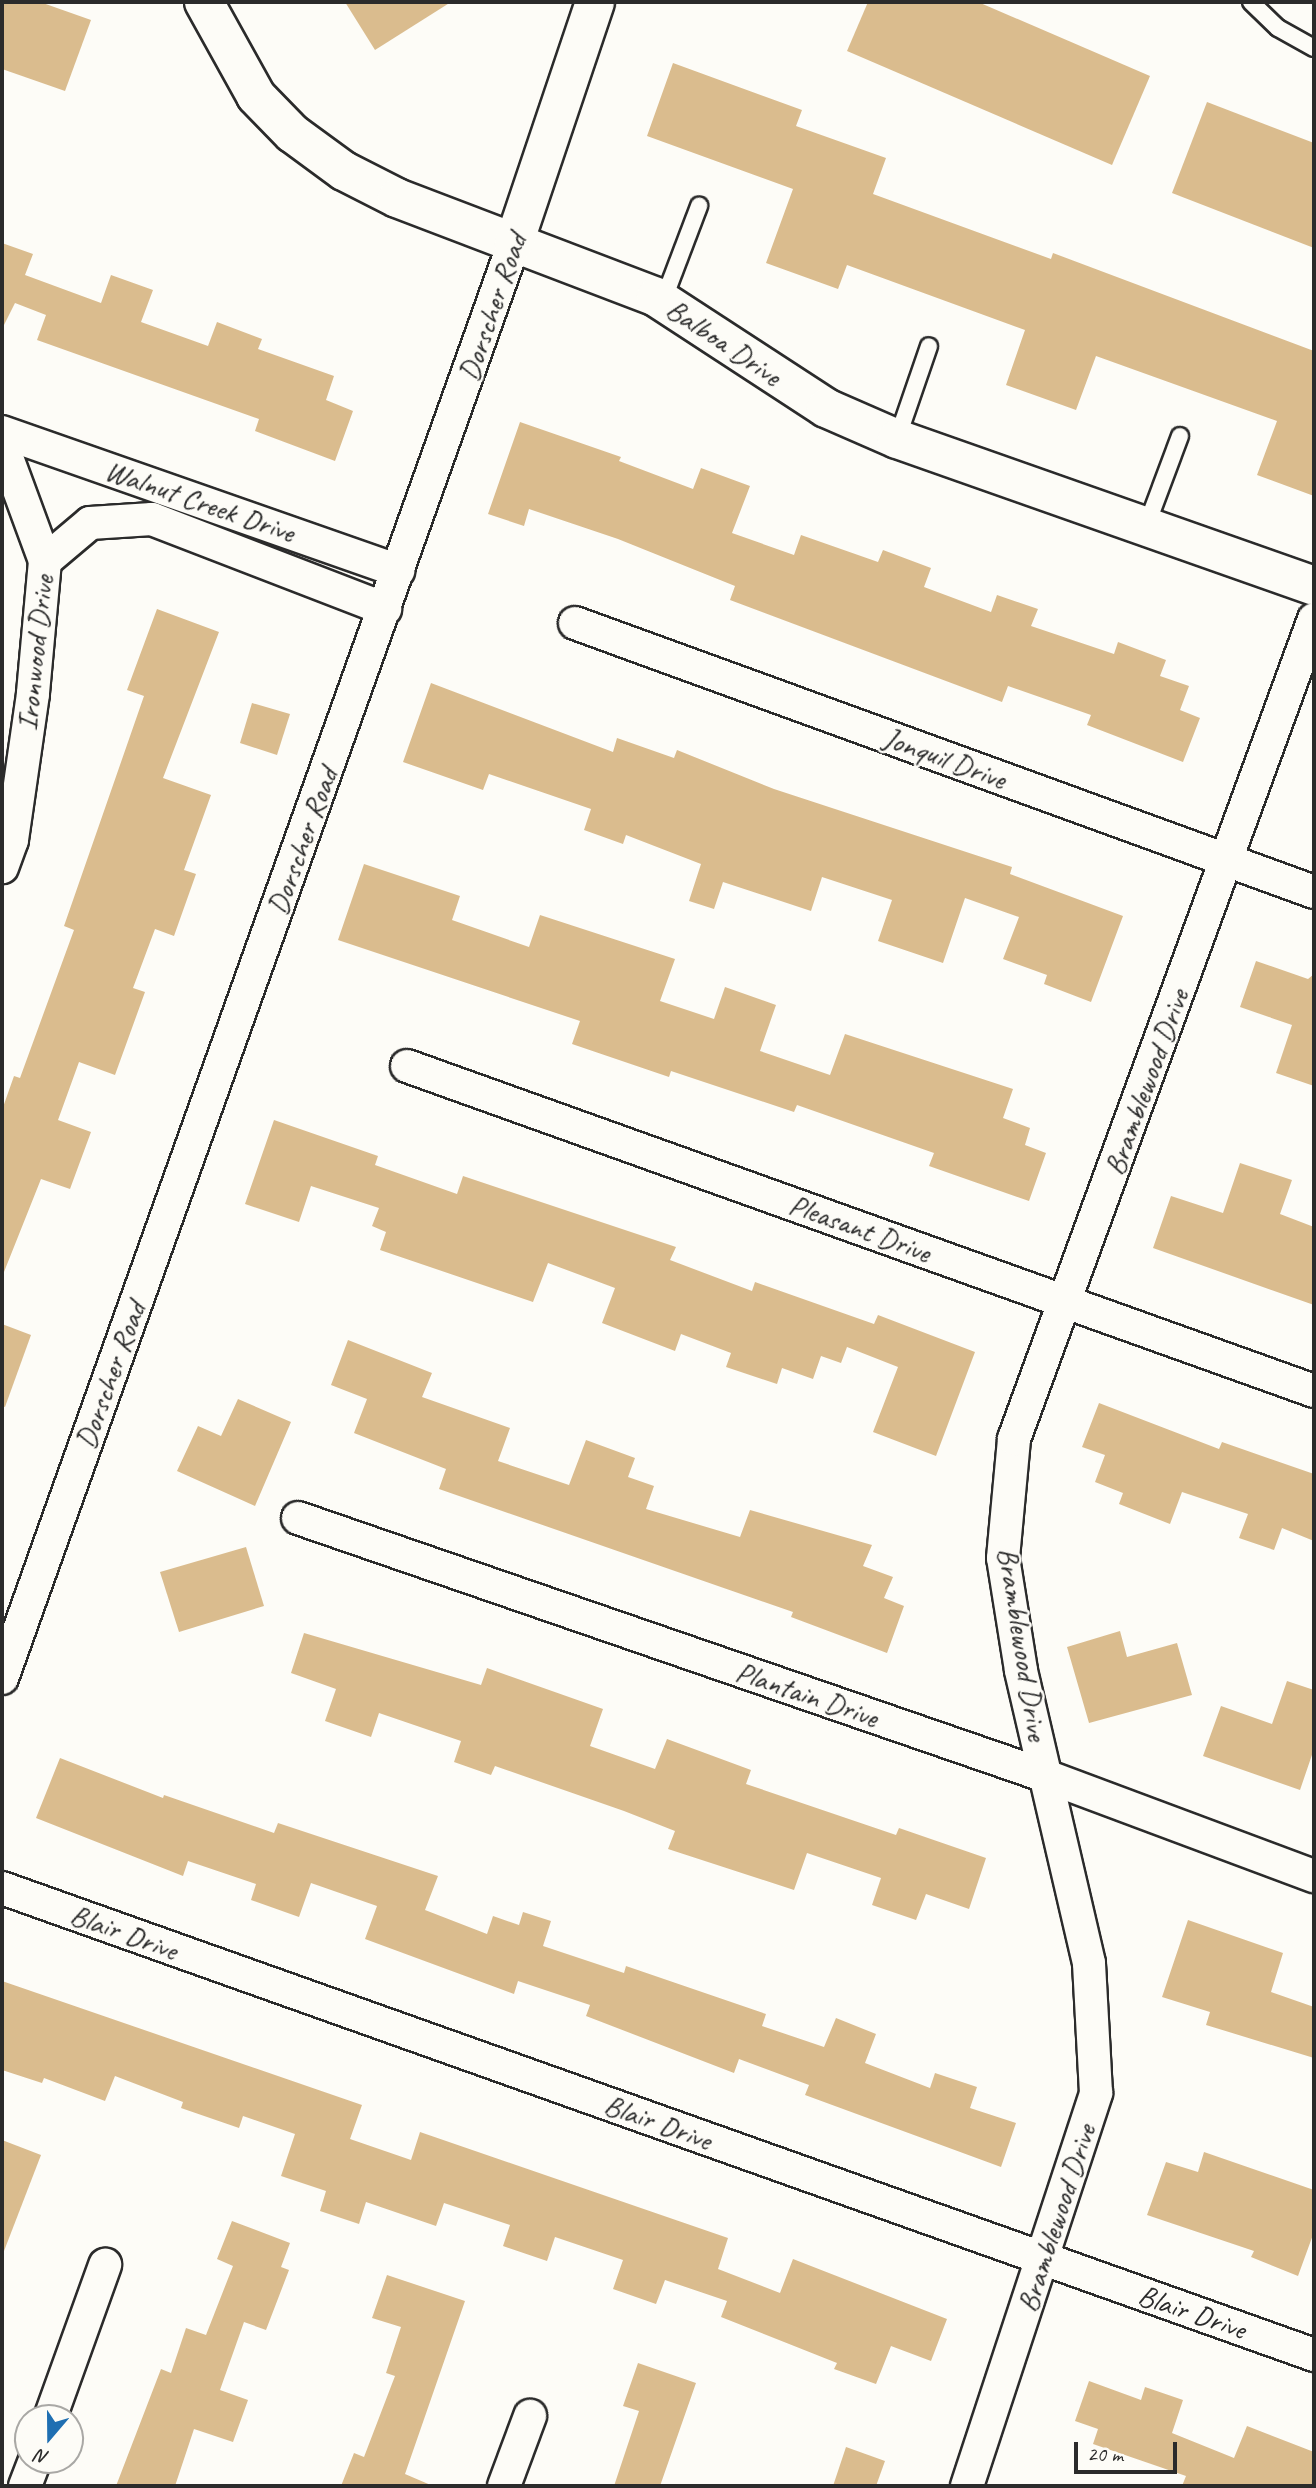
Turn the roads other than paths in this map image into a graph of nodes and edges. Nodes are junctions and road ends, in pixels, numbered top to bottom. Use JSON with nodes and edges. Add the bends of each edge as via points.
{"nodes":[{"id":1,"x":204,"y":2,"type":"edge"},
{"id":2,"x":596,"y":2,"type":"edge"},
{"id":3,"x":1251,"y":2,"type":"edge"},
{"id":4,"x":1314,"y":48,"type":"edge"},
{"id":5,"x":699,"y":206,"type":"dead end"},
{"id":6,"x":514,"y":243,"type":"junction"},
{"id":7,"x":663,"y":301,"type":"junction"},
{"id":8,"x":929,"y":346,"type":"dead end"},
{"id":9,"x":2,"y":432,"type":"edge"},
{"id":10,"x":1180,"y":436,"type":"dead end"},
{"id":11,"x":897,"y":439,"type":"junction"},
{"id":12,"x":2,"y":444,"type":"edge"},
{"id":13,"x":1146,"y":527,"type":"junction"},
{"id":14,"x":45,"y":561,"type":"junction"},
{"id":15,"x":398,"y":571,"type":"junction"},
{"id":16,"x":1314,"y":586,"type":"edge"},
{"id":17,"x":384,"y":609,"type":"junction"},
{"id":18,"x":1314,"y":619,"type":"edge"},
{"id":19,"x":575,"y":623,"type":"dead end"},
{"id":20,"x":1226,"y":860,"type":"junction"},
{"id":21,"x":2,"y":867,"type":"edge"},
{"id":22,"x":1314,"y":892,"type":"edge"},
{"id":23,"x":407,"y":1066,"type":"dead end"},
{"id":24,"x":1067,"y":1302,"type":"junction"},
{"id":25,"x":1314,"y":1391,"type":"edge"},
{"id":26,"x":298,"y":1518,"type":"dead end"},
{"id":27,"x":2,"y":1678,"type":"edge"},
{"id":28,"x":1046,"y":1776,"type":"junction"},
{"id":29,"x":1314,"y":1876,"type":"edge"},
{"id":30,"x":2,"y":1888,"type":"edge"},
{"id":31,"x":1045,"y":2260,"type":"junction"},
{"id":32,"x":105,"y":2265,"type":"dead end"},
{"id":33,"x":1314,"y":2355,"type":"edge"},
{"id":34,"x":55,"y":2404,"type":"edge"},
{"id":35,"x":530,"y":2416,"type":"dead end"},
{"id":36,"x":504,"y":2486,"type":"edge"},
{"id":37,"x":967,"y":2486,"type":"edge"}],
"edges":[{"from":1,"to":6,"type":"street","name":"Balboa Drive","via":[[256,96],[292,133],[344,171],[397,198]]},
{"from":2,"to":6,"type":"street","name":"Dorscher Road"},
{"from":3,"to":4,"type":"lane","via":[[1278,28]]},
{"from":5,"to":7,"type":"lane"},
{"from":6,"to":7,"type":"street","name":"Balboa Drive"},
{"from":6,"to":15,"type":"street","name":"Dorscher Road"},
{"from":7,"to":11,"type":"street","name":"Balboa Drive","via":[[795,389]]},
{"from":8,"to":11,"type":"lane"},
{"from":9,"to":15,"type":"street","name":"Walnut Creek Drive"},
{"from":10,"to":13,"type":"lane"},
{"from":11,"to":13,"type":"street","name":"Balboa Drive"},
{"from":12,"to":14,"type":"street","name":"Ironwood Drive"},
{"from":13,"to":16,"type":"street","name":"Balboa Drive"},
{"from":14,"to":17,"type":"street","name":"Walnut Creek Drive","via":[[90,523],[152,519]]},
{"from":14,"to":21,"type":"street","name":"Ironwood Drive","via":[[28,732],[12,840]]},
{"from":15,"to":17,"type":"street","name":"Dorscher Road"},
{"from":17,"to":27,"type":"street","name":"Dorscher Road"},
{"from":18,"to":20,"type":"street","name":"Bramblewood Drive"},
{"from":19,"to":20,"type":"street","name":"Jonquil Drive"},
{"from":20,"to":22,"type":"street","name":"Jonquil Drive"},
{"from":20,"to":24,"type":"street","name":"Bramblewood Drive"},
{"from":23,"to":24,"type":"street","name":"Pleasant Drive"},
{"from":24,"to":25,"type":"street","name":"Pleasant Drive"},
{"from":24,"to":28,"type":"street","name":"Bramblewood Drive","via":[[1014,1439],[1003,1558],[1021,1670]]},
{"from":26,"to":28,"type":"street","name":"Plantain Drive"},
{"from":28,"to":29,"type":"street","name":"Plantain Drive"},
{"from":28,"to":31,"type":"street","name":"Bramblewood Drive","via":[[1089,1963],[1096,2093]]},
{"from":30,"to":31,"type":"street","name":"Blair Drive"},
{"from":31,"to":33,"type":"street","name":"Blair Drive"},
{"from":31,"to":37,"type":"street","name":"Bramblewood Drive"},
{"from":32,"to":34,"type":"street"},
{"from":35,"to":36,"type":"street"}]}
